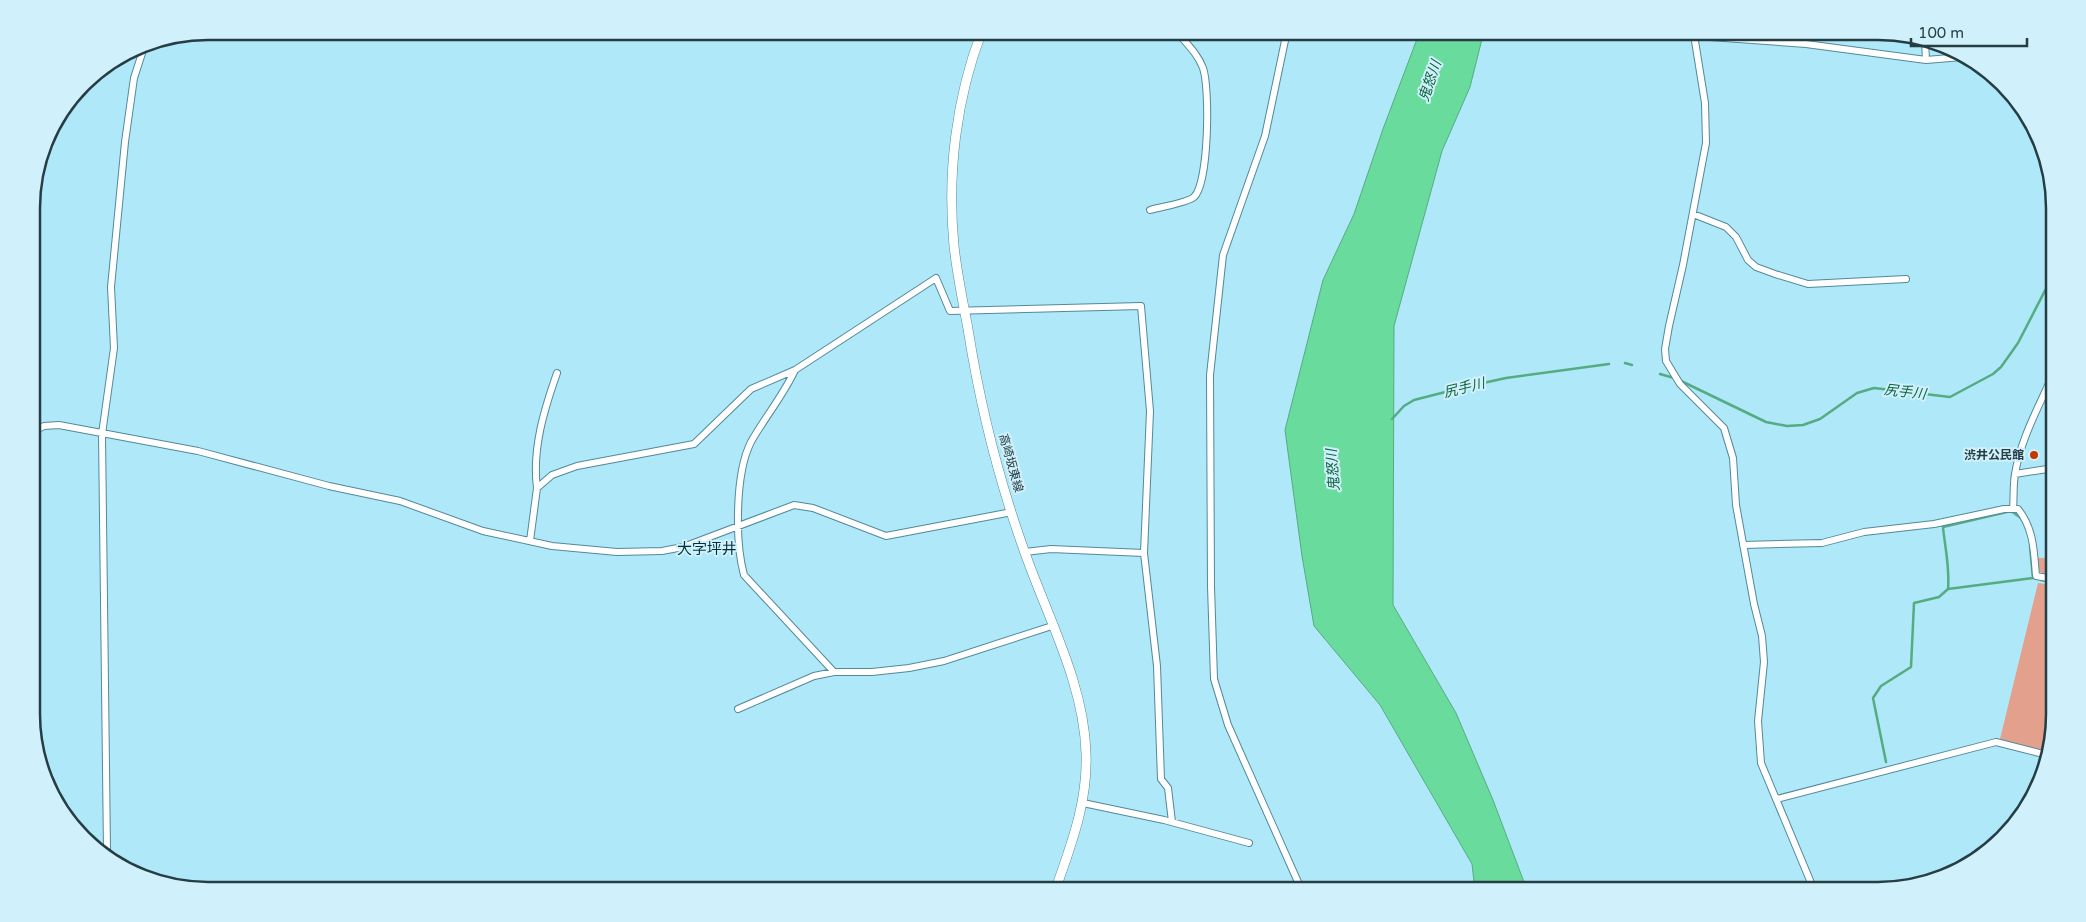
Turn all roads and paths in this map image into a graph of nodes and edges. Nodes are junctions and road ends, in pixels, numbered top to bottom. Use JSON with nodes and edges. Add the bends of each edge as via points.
{"nodes":[{"id":1,"x":979,"y":40,"type":"edge"},
{"id":2,"x":1183,"y":40,"type":"edge"},
{"id":3,"x":1285,"y":40,"type":"edge"},
{"id":4,"x":1696,"y":40,"type":"edge"},
{"id":5,"x":1762,"y":40,"type":"edge"},
{"id":6,"x":1925,"y":47,"type":"edge"},
{"id":7,"x":142,"y":54,"type":"edge"},
{"id":8,"x":1953,"y":58,"type":"edge"},
{"id":9,"x":1926,"y":60,"type":"junction"},
{"id":10,"x":1150,"y":210,"type":"dead end"},
{"id":11,"x":1693,"y":214,"type":"junction"},
{"id":12,"x":1906,"y":278,"type":"dead end"},
{"id":13,"x":965,"y":311,"type":"junction"},
{"id":14,"x":795,"y":370,"type":"junction"},
{"id":15,"x":557,"y":373,"type":"dead end"},
{"id":16,"x":2046,"y":389,"type":"edge"},
{"id":17,"x":40,"y":429,"type":"edge"},
{"id":18,"x":102,"y":434,"type":"junction"},
{"id":19,"x":2046,"y":469,"type":"edge"},
{"id":20,"x":2015,"y":474,"type":"junction"},
{"id":21,"x":537,"y":488,"type":"junction"},
{"id":22,"x":2013,"y":509,"type":"junction"},
{"id":23,"x":1012,"y":512,"type":"junction"},
{"id":24,"x":738,"y":527,"type":"junction"},
{"id":25,"x":530,"y":540,"type":"junction"},
{"id":26,"x":1743,"y":545,"type":"junction"},
{"id":27,"x":1025,"y":552,"type":"junction"},
{"id":28,"x":1144,"y":553,"type":"junction"},
{"id":29,"x":2046,"y":578,"type":"edge"},
{"id":30,"x":1052,"y":626,"type":"junction"},
{"id":31,"x":834,"y":672,"type":"junction"},
{"id":32,"x":738,"y":708,"type":"dead end"},
{"id":33,"x":2041,"y":753,"type":"edge"},
{"id":34,"x":1777,"y":799,"type":"junction"},
{"id":35,"x":1083,"y":803,"type":"junction"},
{"id":36,"x":1172,"y":822,"type":"junction"},
{"id":37,"x":1249,"y":842,"type":"dead end"},
{"id":38,"x":107,"y":848,"type":"edge"},
{"id":39,"x":1058,"y":882,"type":"edge"},
{"id":40,"x":1298,"y":882,"type":"edge"},
{"id":41,"x":1811,"y":882,"type":"edge"}],
"edges":[{"from":1,"to":13,"type":"main road","name":"高崎坂東線","via":[[960,110],[952,182],[954,248]]},
{"from":2,"to":10,"type":"street","via":[[1200,61],[1207,80],[1208,121],[1201,185],[1191,198]]},
{"from":3,"to":40,"type":"street","via":[[1265,136],[1223,255],[1210,375],[1211,586],[1214,679],[1228,725]]},
{"from":4,"to":11,"type":"street","via":[[1707,126]]},
{"from":5,"to":9,"type":"street"},
{"from":6,"to":9,"type":"street"},
{"from":7,"to":18,"type":"street","via":[[134,78],[125,142],[111,287],[114,348]]},
{"from":8,"to":9,"type":"street"},
{"from":11,"to":12,"type":"street","via":[[1726,227],[1756,268],[1808,284]]},
{"from":11,"to":26,"type":"street","via":[[1666,343],[1666,362],[1680,384],[1724,428],[1733,458]]},
{"from":13,"to":14,"type":"street","via":[[950,311],[936,278]]},
{"from":13,"to":23,"type":"main road","name":"高崎坂東線","via":[[983,409]]},
{"from":13,"to":28,"type":"street","via":[[1141,306],[1150,411]]},
{"from":14,"to":21,"type":"street","via":[[751,389],[694,444],[577,466],[552,475]]},
{"from":14,"to":24,"type":"street","via":[[786,390],[750,444],[739,500]]},
{"from":15,"to":21,"type":"street","via":[[537,444]]},
{"from":16,"to":20,"type":"street","via":[[2026,433]]},
{"from":17,"to":18,"type":"street","via":[[52,424]]},
{"from":18,"to":25,"type":"street","via":[[198,451],[282,475],[400,501],[482,531]]},
{"from":18,"to":38,"type":"street"},
{"from":19,"to":20,"type":"street"},
{"from":20,"to":22,"type":"street"},
{"from":21,"to":25,"type":"street"},
{"from":22,"to":26,"type":"street","via":[[1934,524],[1864,532],[1822,543]]},
{"from":22,"to":29,"type":"street","via":[[2018,509],[2027,520],[2036,576]]},
{"from":23,"to":24,"type":"street","via":[[886,536],[813,508],[794,505]]},
{"from":23,"to":27,"type":"main road","name":"高崎坂東線"},
{"from":24,"to":25,"type":"street","via":[[702,541],[662,551],[617,552],[552,546]]},
{"from":24,"to":31,"type":"street","via":[[744,575]]},
{"from":26,"to":34,"type":"street","via":[[1762,636],[1764,662],[1758,721],[1761,764]]},
{"from":27,"to":28,"type":"street","via":[[1051,549]]},
{"from":27,"to":30,"type":"main road","name":"高崎坂東線"},
{"from":28,"to":36,"type":"street","via":[[1158,684],[1161,779],[1168,788]]},
{"from":30,"to":31,"type":"street","via":[[935,663],[872,672]]},
{"from":30,"to":35,"type":"main road","name":"高崎坂東線","via":[[1083,719],[1086,754]]},
{"from":31,"to":32,"type":"street","via":[[793,684]]},
{"from":33,"to":34,"type":"street","via":[[1996,742]]},
{"from":34,"to":41,"type":"street"},
{"from":35,"to":36,"type":"street"},
{"from":35,"to":39,"type":"main road","name":"高崎坂東線"},
{"from":36,"to":37,"type":"street"}]}
